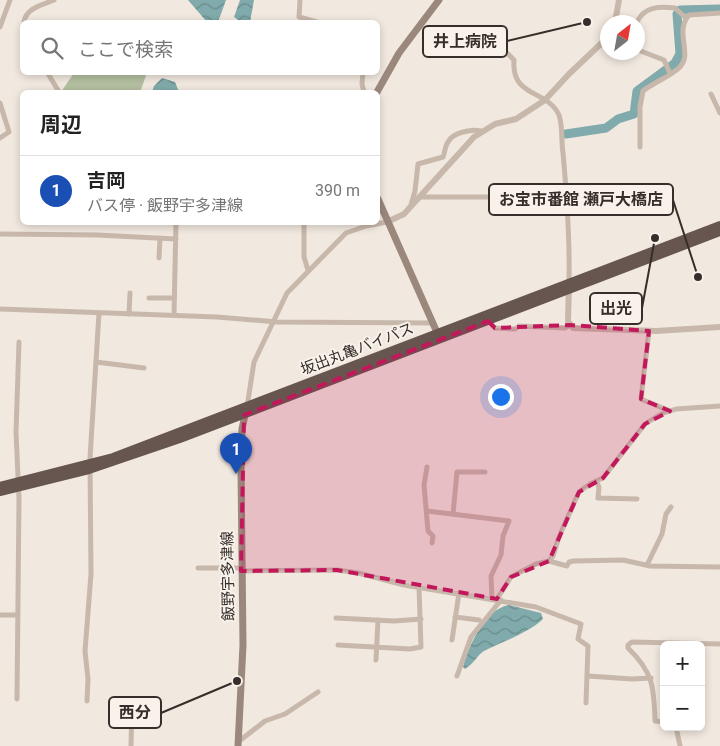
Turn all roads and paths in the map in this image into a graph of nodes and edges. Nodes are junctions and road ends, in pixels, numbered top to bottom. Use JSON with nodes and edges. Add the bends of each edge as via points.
{"nodes":[{"id":1,"x":10,"y":0,"type":"edge"},
{"id":2,"x":54,"y":0,"type":"edge"},
{"id":3,"x":300,"y":0,"type":"edge"},
{"id":4,"x":439,"y":0,"type":"edge"},
{"id":5,"x":619,"y":0,"type":"edge"},
{"id":6,"x":720,"y":13,"type":"edge"},
{"id":7,"x":616,"y":15,"type":"edge"},
{"id":8,"x":641,"y":15,"type":"edge"},
{"id":9,"x":686,"y":18,"type":"junction"},
{"id":10,"x":24,"y":20,"type":"edge"},
{"id":11,"x":310,"y":20,"type":"edge"},
{"id":12,"x":0,"y":27,"type":"edge"},
{"id":13,"x":487,"y":46,"type":"dead end"},
{"id":14,"x":600,"y":48,"type":"edge"},
{"id":15,"x":645,"y":53,"type":"edge"},
{"id":16,"x":670,"y":73,"type":"junction"},
{"id":17,"x":50,"y":75,"type":"edge"},
{"id":18,"x":363,"y":75,"type":"edge"},
{"id":19,"x":58,"y":90,"type":"edge"},
{"id":20,"x":364,"y":90,"type":"edge"},
{"id":21,"x":378,"y":90,"type":"edge"},
{"id":22,"x":711,"y":94,"type":"dead end"},
{"id":23,"x":546,"y":100,"type":"junction"},
{"id":24,"x":0,"y":103,"type":"edge"},
{"id":25,"x":720,"y":113,"type":"edge"},
{"id":26,"x":481,"y":132,"type":"junction"},
{"id":27,"x":0,"y":138,"type":"edge"},
{"id":28,"x":640,"y":147,"type":"dead end"},
{"id":29,"x":566,"y":186,"type":"junction"},
{"id":30,"x":421,"y":197,"type":"junction"},
{"id":31,"x":380,"y":204,"type":"edge"},
{"id":32,"x":410,"y":207,"type":"junction"},
{"id":33,"x":387,"y":222,"type":"junction"},
{"id":34,"x":380,"y":224,"type":"edge"},
{"id":35,"x":176,"y":225,"type":"edge"},
{"id":36,"x":304,"y":225,"type":"edge"},
{"id":37,"x":376,"y":225,"type":"edge"},
{"id":38,"x":720,"y":225,"type":"edge"},
{"id":39,"x":720,"y":232,"type":"edge"},
{"id":40,"x":0,"y":234,"type":"edge"},
{"id":41,"x":160,"y":238,"type":"junction"},
{"id":42,"x":176,"y":239,"type":"junction"},
{"id":43,"x":158,"y":258,"type":"dead end"},
{"id":44,"x":308,"y":270,"type":"junction"},
{"id":45,"x":569,"y":286,"type":"junction"},
{"id":46,"x":130,"y":293,"type":"dead end"},
{"id":47,"x":149,"y":298,"type":"dead end"},
{"id":48,"x":174,"y":298,"type":"junction"},
{"id":49,"x":0,"y":309,"type":"edge"},
{"id":50,"x":99,"y":313,"type":"junction"},
{"id":51,"x":129,"y":314,"type":"junction"},
{"id":52,"x":174,"y":316,"type":"junction"},
{"id":53,"x":488,"y":321,"type":"junction"},
{"id":54,"x":273,"y":322,"type":"junction"},
{"id":55,"x":433,"y":323,"type":"junction"},
{"id":56,"x":570,"y":325,"type":"junction"},
{"id":57,"x":720,"y":327,"type":"edge"},
{"id":58,"x":649,"y":331,"type":"junction"},
{"id":59,"x":439,"y":336,"type":"junction"},
{"id":60,"x":19,"y":342,"type":"dead end"},
{"id":61,"x":96,"y":362,"type":"junction"},
{"id":62,"x":144,"y":368,"type":"dead end"},
{"id":63,"x":720,"y":406,"type":"edge"},
{"id":64,"x":245,"y":411,"type":"junction"},
{"id":65,"x":670,"y":411,"type":"junction"},
{"id":66,"x":89,"y":467,"type":"junction"},
{"id":67,"x":427,"y":467,"type":"dead end"},
{"id":68,"x":485,"y":472,"type":"dead end"},
{"id":69,"x":596,"y":481,"type":"junction"},
{"id":70,"x":18,"y":485,"type":"junction"},
{"id":71,"x":0,"y":486,"type":"edge"},
{"id":72,"x":0,"y":492,"type":"edge"},
{"id":73,"x":637,"y":499,"type":"dead end"},
{"id":74,"x":671,"y":507,"type":"dead end"},
{"id":75,"x":428,"y":511,"type":"junction"},
{"id":76,"x":453,"y":514,"type":"junction"},
{"id":77,"x":432,"y":542,"type":"dead end"},
{"id":78,"x":549,"y":560,"type":"junction"},
{"id":79,"x":647,"y":565,"type":"junction"},
{"id":80,"x":720,"y":567,"type":"edge"},
{"id":81,"x":198,"y":568,"type":"dead end"},
{"id":82,"x":241,"y":570,"type":"junction"},
{"id":83,"x":420,"y":587,"type":"junction"},
{"id":84,"x":459,"y":593,"type":"junction"},
{"id":85,"x":496,"y":599,"type":"junction"},
{"id":86,"x":0,"y":615,"type":"edge"},
{"id":87,"x":17,"y":615,"type":"junction"},
{"id":88,"x":455,"y":617,"type":"junction"},
{"id":89,"x":336,"y":618,"type":"dead end"},
{"id":90,"x":420,"y":619,"type":"junction"},
{"id":91,"x":378,"y":620,"type":"junction"},
{"id":92,"x":479,"y":620,"type":"dead end"},
{"id":93,"x":452,"y":640,"type":"dead end"},
{"id":94,"x":720,"y":644,"type":"edge"},
{"id":95,"x":338,"y":645,"type":"dead end"},
{"id":96,"x":376,"y":647,"type":"junction"},
{"id":97,"x":376,"y":660,"type":"dead end"},
{"id":98,"x":457,"y":676,"type":"dead end"},
{"id":99,"x":588,"y":676,"type":"junction"},
{"id":100,"x":651,"y":678,"type":"junction"},
{"id":101,"x":318,"y":692,"type":"dead end"},
{"id":102,"x":17,"y":699,"type":"dead end"},
{"id":103,"x":87,"y":701,"type":"dead end"},
{"id":104,"x":586,"y":703,"type":"dead end"},
{"id":105,"x":132,"y":705,"type":"dead end"},
{"id":106,"x":660,"y":722,"type":"edge"},
{"id":107,"x":677,"y":731,"type":"edge"},
{"id":108,"x":238,"y":744,"type":"edge"},
{"id":109,"x":131,"y":746,"type":"edge"},
{"id":110,"x":680,"y":746,"type":"edge"}],
"edges":[{"from":1,"to":12,"type":"street"},
{"from":2,"to":10,"type":"street","via":[[31,10]]},
{"from":3,"to":11,"type":"street","via":[[299,16]]},
{"from":4,"to":21,"type":"main road","via":[[399,53]]},
{"from":5,"to":7,"type":"street"},
{"from":6,"to":9,"type":"street"},
{"from":8,"to":9,"type":"street","via":[[644,11],[675,8]]},
{"from":9,"to":16,"type":"street","via":[[682,29],[685,57],[680,66]]},
{"from":13,"to":23,"type":"street","via":[[510,56],[514,60],[517,80],[523,88]]},
{"from":14,"to":23,"type":"street","via":[[569,74]]},
{"from":15,"to":16,"type":"street","via":[[664,60]]},
{"from":16,"to":28,"type":"street","via":[[643,91]]},
{"from":17,"to":19,"type":"street"},
{"from":18,"to":20,"type":"street"},
{"from":22,"to":25,"type":"street"},
{"from":23,"to":26,"type":"street","via":[[516,120],[495,124]]},
{"from":23,"to":29,"type":"street","via":[[559,115]]},
{"from":24,"to":27,"type":"street","via":[[9,132]]},
{"from":26,"to":30,"type":"street","via":[[468,142]]},
{"from":26,"to":32,"type":"street","via":[[454,136],[448,141],[443,157],[418,164]]},
{"from":29,"to":30,"type":"street","via":[[526,189],[496,197]]},
{"from":29,"to":45,"type":"street","via":[[571,236]]},
{"from":30,"to":32,"type":"street"},
{"from":31,"to":33,"type":"main road"},
{"from":32,"to":33,"type":"street","via":[[404,214]]},
{"from":33,"to":34,"type":"street"},
{"from":33,"to":55,"type":"main road"},
{"from":35,"to":42,"type":"street"},
{"from":36,"to":44,"type":"street","via":[[304,257]]},
{"from":37,"to":44,"type":"street","via":[[346,233]]},
{"from":38,"to":45,"type":"highway","name":"坂出丸亀バイパス"},
{"from":39,"to":45,"type":"highway","name":"坂出丸亀バイパス"},
{"from":40,"to":41,"type":"street"},
{"from":41,"to":42,"type":"street"},
{"from":41,"to":43,"type":"street"},
{"from":42,"to":48,"type":"street"},
{"from":44,"to":54,"type":"street","via":[[284,298]]},
{"from":45,"to":53,"type":"highway","name":"坂出丸亀バイパス"},
{"from":45,"to":56,"type":"street"},
{"from":45,"to":59,"type":"highway","name":"坂出丸亀バイパス"},
{"from":46,"to":51,"type":"street"},
{"from":47,"to":48,"type":"street"},
{"from":48,"to":52,"type":"street"},
{"from":49,"to":50,"type":"street"},
{"from":50,"to":51,"type":"street"},
{"from":50,"to":61,"type":"street"},
{"from":51,"to":52,"type":"street"},
{"from":52,"to":54,"type":"street"},
{"from":53,"to":56,"type":"street","via":[[495,328],[515,329],[519,326],[565,328]]},
{"from":53,"to":59,"type":"highway","name":"坂出丸亀バイパス"},
{"from":54,"to":55,"type":"street"},
{"from":54,"to":64,"type":"street","via":[[254,362]]},
{"from":55,"to":59,"type":"main road"},
{"from":56,"to":58,"type":"street","via":[[573,328]]},
{"from":57,"to":58,"type":"street"},
{"from":58,"to":65,"type":"street","via":[[642,399]]},
{"from":59,"to":64,"type":"highway","name":"坂出丸亀バイパス","via":[[317,386]]},
{"from":60,"to":70,"type":"street"},
{"from":61,"to":62,"type":"street"},
{"from":61,"to":66,"type":"street"},
{"from":63,"to":65,"type":"street"},
{"from":64,"to":66,"type":"highway","name":"坂出丸亀バイパス"},
{"from":64,"to":82,"type":"main road","name":"飯野宇多津線","via":[[241,470]]},
{"from":65,"to":69,"type":"street","via":[[645,424],[603,478]]},
{"from":66,"to":70,"type":"highway","name":"坂出丸亀バイパス"},
{"from":66,"to":103,"type":"street","via":[[91,574],[85,651]]},
{"from":67,"to":75,"type":"street","via":[[424,485]]},
{"from":68,"to":76,"type":"street","via":[[457,472]]},
{"from":69,"to":73,"type":"street","via":[[598,498]]},
{"from":69,"to":78,"type":"street","via":[[579,492]]},
{"from":70,"to":71,"type":"highway","name":"坂出丸亀バイパス"},
{"from":70,"to":72,"type":"highway","name":"坂出丸亀バイパス"},
{"from":70,"to":87,"type":"street"},
{"from":74,"to":79,"type":"street"},
{"from":75,"to":76,"type":"street"},
{"from":75,"to":77,"type":"street","via":[[428,531]]},
{"from":76,"to":85,"type":"street","via":[[509,521],[501,555],[491,576]]},
{"from":78,"to":79,"type":"street","via":[[567,566],[569,562],[586,559],[624,560]]},
{"from":78,"to":85,"type":"street","via":[[511,576]]},
{"from":79,"to":80,"type":"street"},
{"from":81,"to":82,"type":"street"},
{"from":82,"to":83,"type":"street","via":[[337,570]]},
{"from":82,"to":108,"type":"main road","name":"飯野宇多津線"},
{"from":83,"to":84,"type":"street"},
{"from":83,"to":90,"type":"street"},
{"from":84,"to":85,"type":"street"},
{"from":84,"to":88,"type":"street"},
{"from":85,"to":98,"type":"street","via":[[472,637]]},
{"from":85,"to":99,"type":"street","via":[[536,608],[581,624],[578,639],[588,646]]},
{"from":86,"to":87,"type":"street"},
{"from":87,"to":102,"type":"street"},
{"from":88,"to":92,"type":"street"},
{"from":88,"to":93,"type":"street"},
{"from":89,"to":91,"type":"street"},
{"from":90,"to":91,"type":"street"},
{"from":90,"to":96,"type":"street","via":[[421,647]]},
{"from":91,"to":96,"type":"street"},
{"from":94,"to":100,"type":"street","via":[[630,643],[628,648],[643,663]]},
{"from":95,"to":96,"type":"street"},
{"from":96,"to":97,"type":"street"},
{"from":99,"to":100,"type":"street"},
{"from":99,"to":104,"type":"street"},
{"from":100,"to":106,"type":"street","via":[[654,721]]},
{"from":101,"to":108,"type":"street","via":[[284,714],[265,721]]},
{"from":105,"to":109,"type":"street"},
{"from":107,"to":110,"type":"street"}]}
